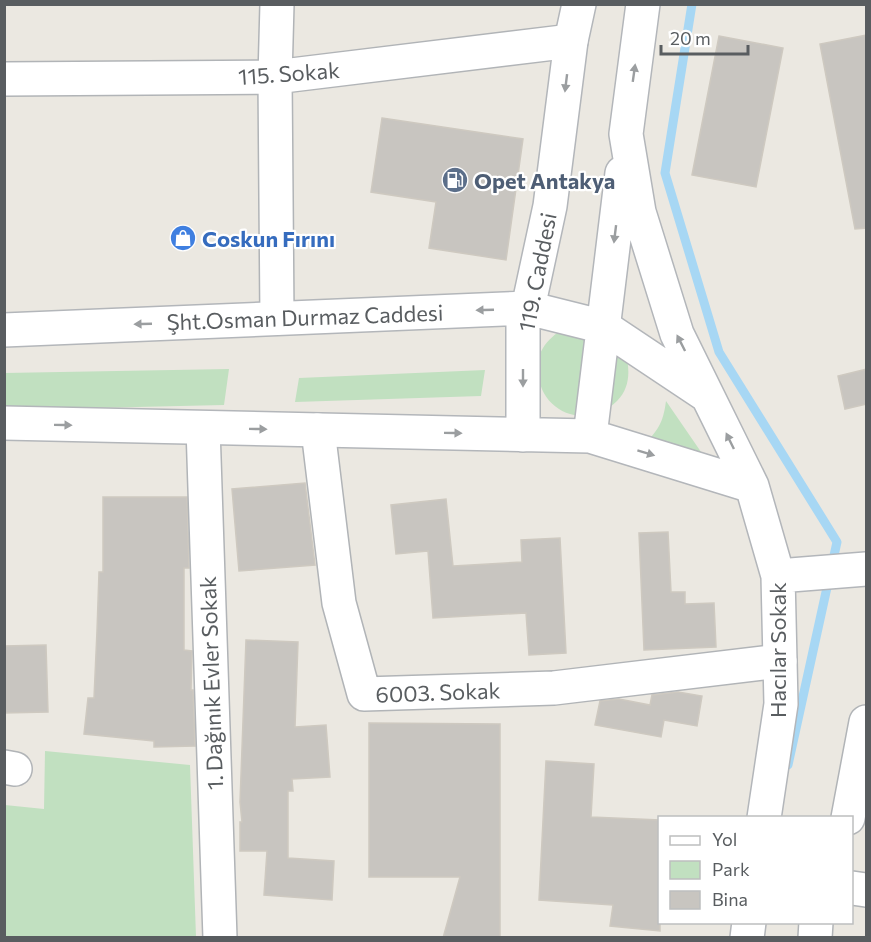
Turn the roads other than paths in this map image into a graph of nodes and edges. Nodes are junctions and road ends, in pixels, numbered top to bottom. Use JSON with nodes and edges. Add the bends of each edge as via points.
{"nodes":[{"id":1,"x":277,"y":4,"type":"edge"},
{"id":2,"x":579,"y":4,"type":"edge"},
{"id":3,"x":644,"y":4,"type":"edge"},
{"id":4,"x":571,"y":41,"type":"junction"},
{"id":5,"x":275,"y":77,"type":"junction"},
{"id":6,"x":4,"y":79,"type":"edge"},
{"id":7,"x":626,"y":134,"type":"junction"},
{"id":8,"x":528,"y":308,"type":"junction"},
{"id":9,"x":277,"y":318,"type":"junction"},
{"id":10,"x":604,"y":327,"type":"junction"},
{"id":11,"x":4,"y":330,"type":"edge"},
{"id":12,"x":708,"y":396,"type":"junction"},
{"id":13,"x":4,"y":423,"type":"edge"},
{"id":14,"x":203,"y":428,"type":"junction"},
{"id":15,"x":318,"y":430,"type":"junction"},
{"id":16,"x":523,"y":435,"type":"junction"},
{"id":17,"x":590,"y":436,"type":"junction"},
{"id":18,"x":752,"y":486,"type":"junction"},
{"id":19,"x":863,"y":569,"type":"edge"},
{"id":20,"x":778,"y":576,"type":"junction"},
{"id":21,"x":780,"y":661,"type":"junction"},
{"id":22,"x":867,"y":722,"type":"edge"},
{"id":23,"x":764,"y":816,"type":"edge"},
{"id":24,"x":848,"y":816,"type":"edge"},
{"id":25,"x":220,"y":938,"type":"edge"}],
"edges":[{"from":1,"to":5,"type":"street"},
{"from":2,"to":4,"type":"street","name":"119. Caddesi"},
{"from":7,"to":3,"type":"street","one_way":true},
{"from":4,"to":5,"type":"street","name":"115. Sokak"},
{"from":4,"to":8,"type":"street","name":"119. Caddesi","one_way":true,"via":[[550,206]]},
{"from":5,"to":6,"type":"street","name":"115. Sokak"},
{"from":5,"to":9,"type":"street"},
{"from":7,"to":10,"type":"street","one_way":true},
{"from":12,"to":7,"type":"street","one_way":true,"via":[[670,312],[639,212]]},
{"from":8,"to":9,"type":"street","name":"Şht.Osman Durmaz Caddesi","one_way":true},
{"from":8,"to":10,"type":"street","name":"Şht.Osman Durmaz Caddesi"},
{"from":8,"to":16,"type":"street","name":"119. Caddesi","one_way":true,"via":[[523,320]]},
{"from":9,"to":11,"type":"street","name":"Şht.Osman Durmaz Caddesi","one_way":true},
{"from":10,"to":12,"type":"street"},
{"from":10,"to":17,"type":"street"},
{"from":18,"to":12,"type":"street","name":"Hacılar Sokak","one_way":true},
{"from":13,"to":14,"type":"street","one_way":true},
{"from":14,"to":15,"type":"street","one_way":true},
{"from":14,"to":25,"type":"street","name":"1. Dağınık Evler Sokak"},
{"from":15,"to":16,"type":"street","one_way":true},
{"from":15,"to":21,"type":"street","name":"6003. Sokak","via":[[339,603],[364,694],[554,688]]},
{"from":16,"to":17,"type":"street"},
{"from":17,"to":18,"type":"street","one_way":true},
{"from":18,"to":20,"type":"street","name":"Hacılar Sokak"},
{"from":19,"to":20,"type":"street"},
{"from":20,"to":21,"type":"street","name":"Hacılar Sokak"},
{"from":21,"to":23,"type":"street","name":"Hacılar Sokak","via":[[781,704]]},
{"from":22,"to":24,"type":"street"}]}
